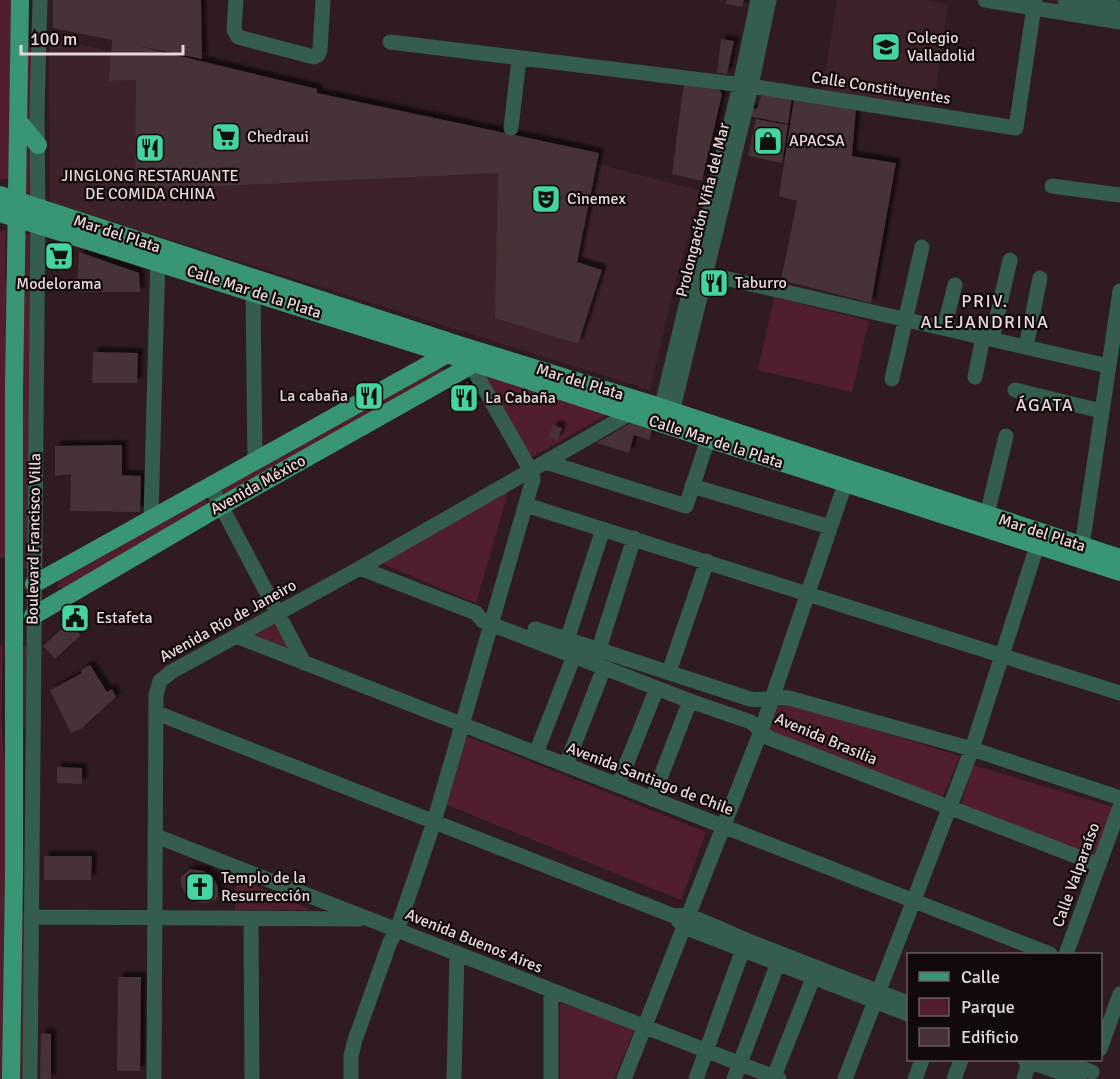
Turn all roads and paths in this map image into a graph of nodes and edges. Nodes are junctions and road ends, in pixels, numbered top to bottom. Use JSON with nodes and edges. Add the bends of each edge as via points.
{"nodes":[{"id":1,"x":40,"y":0,"type":"edge"},
{"id":2,"x":236,"y":0,"type":"edge"},
{"id":3,"x":323,"y":0,"type":"edge"},
{"id":4,"x":758,"y":0,"type":"edge"},
{"id":5,"x":769,"y":0,"type":"edge"},
{"id":6,"x":985,"y":0,"type":"edge"},
{"id":7,"x":1065,"y":0,"type":"edge"},
{"id":8,"x":1014,"y":2,"type":"edge"},
{"id":9,"x":1087,"y":2,"type":"edge"},
{"id":10,"x":23,"y":4,"type":"edge"},
{"id":11,"x":1035,"y":4,"type":"edge"},
{"id":12,"x":1120,"y":9,"type":"edge"},
{"id":13,"x":1120,"y":22,"type":"edge"},
{"id":14,"x":390,"y":42,"type":"dead end"},
{"id":15,"x":519,"y":59,"type":"junction"},
{"id":16,"x":745,"y":86,"type":"junction"},
{"id":17,"x":19,"y":122,"type":"junction"},
{"id":18,"x":512,"y":128,"type":"dead end"},
{"id":19,"x":38,"y":145,"type":"junction"},
{"id":20,"x":1052,"y":186,"type":"dead end"},
{"id":21,"x":0,"y":195,"type":"edge"},
{"id":22,"x":1120,"y":195,"type":"edge"},
{"id":23,"x":18,"y":210,"type":"junction"},
{"id":24,"x":0,"y":213,"type":"edge"},
{"id":25,"x":38,"y":216,"type":"junction"},
{"id":26,"x":922,"y":246,"type":"dead end"},
{"id":27,"x":158,"y":255,"type":"junction"},
{"id":28,"x":1010,"y":260,"type":"dead end"},
{"id":29,"x":700,"y":273,"type":"junction"},
{"id":30,"x":1040,"y":278,"type":"dead end"},
{"id":31,"x":955,"y":285,"type":"dead end"},
{"id":32,"x":1120,"y":291,"type":"edge"},
{"id":33,"x":253,"y":293,"type":"junction"},
{"id":34,"x":906,"y":320,"type":"junction"},
{"id":35,"x":944,"y":328,"type":"junction"},
{"id":36,"x":987,"y":338,"type":"junction"},
{"id":37,"x":1026,"y":347,"type":"junction"},
{"id":38,"x":453,"y":350,"type":"junction"},
{"id":39,"x":1113,"y":356,"type":"edge"},
{"id":40,"x":476,"y":357,"type":"junction"},
{"id":41,"x":975,"y":377,"type":"dead end"},
{"id":42,"x":892,"y":379,"type":"dead end"},
{"id":43,"x":1015,"y":390,"type":"dead end"},
{"id":44,"x":1101,"y":411,"type":"junction"},
{"id":45,"x":629,"y":414,"type":"junction"},
{"id":46,"x":665,"y":417,"type":"junction"},
{"id":47,"x":1006,"y":436,"type":"dead end"},
{"id":48,"x":708,"y":440,"type":"junction"},
{"id":49,"x":255,"y":460,"type":"junction"},
{"id":50,"x":546,"y":462,"type":"junction"},
{"id":51,"x":527,"y":469,"type":"junction"},
{"id":52,"x":845,"y":484,"type":"junction"},
{"id":53,"x":210,"y":485,"type":"junction"},
{"id":54,"x":692,"y":486,"type":"junction"},
{"id":55,"x":526,"y":505,"type":"junction"},
{"id":56,"x":221,"y":506,"type":"junction"},
{"id":57,"x":987,"y":515,"type":"junction"},
{"id":58,"x":151,"y":518,"type":"junction"},
{"id":59,"x":830,"y":527,"type":"junction"},
{"id":60,"x":603,"y":529,"type":"junction"},
{"id":61,"x":634,"y":538,"type":"junction"},
{"id":62,"x":1037,"y":546,"type":"junction"},
{"id":63,"x":1082,"y":546,"type":"junction"},
{"id":64,"x":1120,"y":558,"type":"edge"},
{"id":65,"x":707,"y":561,"type":"junction"},
{"id":66,"x":360,"y":568,"type":"junction"},
{"id":67,"x":1120,"y":572,"type":"edge"},
{"id":68,"x":34,"y":584,"type":"junction"},
{"id":69,"x":808,"y":593,"type":"junction"},
{"id":70,"x":278,"y":613,"type":"junction"},
{"id":71,"x":33,"y":616,"type":"junction"},
{"id":72,"x":486,"y":617,"type":"junction"},
{"id":73,"x":236,"y":636,"type":"junction"},
{"id":74,"x":574,"y":646,"type":"junction"},
{"id":75,"x":599,"y":650,"type":"junction"},
{"id":76,"x":1002,"y":656,"type":"junction"},
{"id":77,"x":304,"y":663,"type":"junction"},
{"id":78,"x":604,"y":668,"type":"junction"},
{"id":79,"x":669,"y":672,"type":"junction"},
{"id":80,"x":657,"y":688,"type":"junction"},
{"id":81,"x":1120,"y":693,"type":"edge"},
{"id":82,"x":773,"y":697,"type":"junction"},
{"id":83,"x":690,"y":701,"type":"junction"},
{"id":84,"x":157,"y":713,"type":"junction"},
{"id":85,"x":458,"y":723,"type":"junction"},
{"id":86,"x":761,"y":731,"type":"junction"},
{"id":87,"x":972,"y":749,"type":"junction"},
{"id":88,"x":536,"y":753,"type":"junction"},
{"id":89,"x":566,"y":765,"type":"junction"},
{"id":90,"x":618,"y":785,"type":"junction"},
{"id":91,"x":1120,"y":798,"type":"edge"},
{"id":92,"x":652,"y":799,"type":"junction"},
{"id":93,"x":949,"y":807,"type":"junction"},
{"id":94,"x":1120,"y":807,"type":"edge"},
{"id":95,"x":429,"y":820,"type":"junction"},
{"id":96,"x":723,"y":827,"type":"junction"},
{"id":97,"x":156,"y":836,"type":"junction"},
{"id":98,"x":1099,"y":865,"type":"junction"},
{"id":99,"x":913,"y":901,"type":"junction"},
{"id":100,"x":32,"y":917,"type":"junction"},
{"id":101,"x":155,"y":919,"type":"junction"},
{"id":102,"x":251,"y":919,"type":"junction"},
{"id":103,"x":368,"y":919,"type":"junction"},
{"id":104,"x":682,"y":919,"type":"junction"},
{"id":105,"x":392,"y":933,"type":"junction"},
{"id":106,"x":743,"y":949,"type":"junction"},
{"id":107,"x":457,"y":953,"type":"junction"},
{"id":108,"x":1047,"y":953,"type":"edge"},
{"id":109,"x":1066,"y":953,"type":"edge"},
{"id":110,"x":778,"y":963,"type":"junction"},
{"id":111,"x":813,"y":978,"type":"junction"},
{"id":112,"x":551,"y":990,"type":"junction"},
{"id":113,"x":1120,"y":993,"type":"edge"},
{"id":114,"x":876,"y":996,"type":"junction"},
{"id":115,"x":907,"y":1002,"type":"edge"},
{"id":116,"x":907,"y":1013,"type":"edge"},
{"id":117,"x":644,"y":1028,"type":"junction"},
{"id":118,"x":1113,"y":1033,"type":"edge"},
{"id":119,"x":1102,"y":1048,"type":"edge"},
{"id":120,"x":708,"y":1051,"type":"junction"},
{"id":121,"x":921,"y":1061,"type":"edge"},
{"id":122,"x":960,"y":1061,"type":"edge"},
{"id":123,"x":1028,"y":1061,"type":"edge"},
{"id":124,"x":1033,"y":1061,"type":"edge"},
{"id":125,"x":1064,"y":1061,"type":"edge"},
{"id":126,"x":740,"y":1064,"type":"junction"},
{"id":127,"x":1090,"y":1072,"type":"edge"},
{"id":128,"x":775,"y":1078,"type":"edge"},
{"id":129,"x":11,"y":1079,"type":"edge"},
{"id":130,"x":30,"y":1079,"type":"edge"},
{"id":131,"x":154,"y":1079,"type":"edge"},
{"id":132,"x":252,"y":1079,"type":"edge"},
{"id":133,"x":351,"y":1079,"type":"edge"},
{"id":134,"x":454,"y":1079,"type":"edge"},
{"id":135,"x":551,"y":1079,"type":"edge"},
{"id":136,"x":624,"y":1079,"type":"edge"},
{"id":137,"x":696,"y":1079,"type":"edge"},
{"id":138,"x":734,"y":1079,"type":"edge"},
{"id":139,"x":845,"y":1079,"type":"edge"},
{"id":140,"x":915,"y":1079,"type":"edge"},
{"id":141,"x":954,"y":1079,"type":"edge"},
{"id":142,"x":1024,"y":1079,"type":"edge"}],
"edges":[{"from":1,"to":19,"type":"street","name":"Boulevard Francisco Villa"},
{"from":2,"to":3,"type":"street","via":[[234,30],[240,38],[314,57],[320,50]]},
{"from":4,"to":16,"type":"street","name":"Prolongación Viña del Mar"},
{"from":5,"to":16,"type":"street","name":"Prolongación Viña del Mar"},
{"from":6,"to":8,"type":"street"},
{"from":7,"to":9,"type":"street"},
{"from":8,"to":11,"type":"street"},
{"from":9,"to":12,"type":"street"},
{"from":10,"to":17,"type":"main road","name":"Boulevard Francisco Villa"},
{"from":11,"to":13,"type":"street"},
{"from":11,"to":16,"type":"street","name":"Calle Constituyentes","via":[[1016,128]]},
{"from":14,"to":15,"type":"street","name":"Calle Constituyentes"},
{"from":15,"to":16,"type":"street","name":"Calle Constituyentes"},
{"from":15,"to":18,"type":"street"},
{"from":16,"to":29,"type":"street","name":"Prolongación Viña del Mar"},
{"from":17,"to":19,"type":"main road"},
{"from":17,"to":23,"type":"main road","name":"Boulevard Francisco Villa"},
{"from":19,"to":25,"type":"street","name":"Boulevard Francisco Villa"},
{"from":20,"to":22,"type":"street"},
{"from":21,"to":23,"type":"main road"},
{"from":23,"to":24,"type":"main road"},
{"from":23,"to":25,"type":"main road","name":"Mar del Plata"},
{"from":23,"to":129,"type":"main road","name":"Boulevard Francisco Villa"},
{"from":25,"to":27,"type":"main road","name":"Mar del Plata"},
{"from":25,"to":68,"type":"street","name":"Boulevard Francisco Villa"},
{"from":26,"to":34,"type":"street"},
{"from":27,"to":33,"type":"main road","name":"Calle Mar de la Plata"},
{"from":27,"to":38,"type":"main road","name":"Mar del Plata"},
{"from":27,"to":58,"type":"street"},
{"from":28,"to":36,"type":"street"},
{"from":29,"to":34,"type":"street"},
{"from":29,"to":46,"type":"street","name":"Prolongación Viña del Mar"},
{"from":30,"to":37,"type":"street"},
{"from":31,"to":35,"type":"street"},
{"from":32,"to":39,"type":"street"},
{"from":33,"to":38,"type":"main road","name":"Calle Mar de la Plata"},
{"from":33,"to":49,"type":"street"},
{"from":34,"to":35,"type":"street"},
{"from":34,"to":42,"type":"street"},
{"from":35,"to":36,"type":"street"},
{"from":36,"to":37,"type":"street"},
{"from":36,"to":41,"type":"street"},
{"from":37,"to":39,"type":"street"},
{"from":38,"to":40,"type":"main road","name":"Mar del Plata"},
{"from":38,"to":49,"type":"main road","name":"Avenida México"},
{"from":39,"to":44,"type":"street"},
{"from":40,"to":45,"type":"main road","name":"Calle Mar de la Plata"},
{"from":40,"to":46,"type":"main road","name":"Mar del Plata"},
{"from":40,"to":51,"type":"street","via":[[476,374]]},
{"from":40,"to":56,"type":"main road","name":"Avenida México","via":[[468,368]]},
{"from":43,"to":44,"type":"street"},
{"from":44,"to":63,"type":"street"},
{"from":45,"to":46,"type":"main road","name":"Calle Mar de la Plata"},
{"from":45,"to":50,"type":"street","name":"Avenida Río de Janeiro"},
{"from":46,"to":48,"type":"main road","name":"Calle Mar de la Plata"},
{"from":46,"to":57,"type":"main road","name":"Mar del Plata"},
{"from":47,"to":57,"type":"street"},
{"from":48,"to":52,"type":"main road","name":"Calle Mar de la Plata"},
{"from":48,"to":54,"type":"street"},
{"from":49,"to":53,"type":"main road","name":"Avenida México"},
{"from":50,"to":51,"type":"street","name":"Avenida Río de Janeiro"},
{"from":50,"to":54,"type":"street","via":[[686,506]]},
{"from":51,"to":55,"type":"street","via":[[533,478]]},
{"from":51,"to":66,"type":"street","name":"Avenida Río de Janeiro"},
{"from":51,"to":72,"type":"street"},
{"from":52,"to":59,"type":"street"},
{"from":52,"to":62,"type":"main road","name":"Calle Mar de la Plata"},
{"from":53,"to":56,"type":"street"},
{"from":53,"to":58,"type":"main road","name":"Avenida México"},
{"from":54,"to":59,"type":"street"},
{"from":55,"to":60,"type":"street"},
{"from":55,"to":72,"type":"street"},
{"from":56,"to":70,"type":"street"},
{"from":56,"to":71,"type":"main road","name":"Avenida México"},
{"from":57,"to":63,"type":"main road","name":"Mar del Plata"},
{"from":58,"to":68,"type":"main road","name":"Avenida México"},
{"from":59,"to":69,"type":"street"},
{"from":60,"to":61,"type":"street"},
{"from":60,"to":74,"type":"street"},
{"from":61,"to":65,"type":"street"},
{"from":61,"to":75,"type":"street"},
{"from":62,"to":67,"type":"main road","name":"Calle Mar de la Plata"},
{"from":62,"to":76,"type":"street"},
{"from":63,"to":64,"type":"main road","name":"Mar del Plata"},
{"from":65,"to":69,"type":"street"},
{"from":65,"to":79,"type":"street"},
{"from":66,"to":70,"type":"street","name":"Avenida Río de Janeiro"},
{"from":66,"to":72,"type":"street","name":"Avenida Brasilia"},
{"from":68,"to":71,"type":"street","name":"Boulevard Francisco Villa"},
{"from":69,"to":76,"type":"street"},
{"from":69,"to":82,"type":"street"},
{"from":70,"to":73,"type":"street","name":"Avenida Río de Janeiro"},
{"from":70,"to":77,"type":"street"},
{"from":71,"to":100,"type":"street","name":"Boulevard Francisco Villa"},
{"from":72,"to":74,"type":"street","name":"Avenida Brasilia"},
{"from":72,"to":85,"type":"street"},
{"from":73,"to":77,"type":"street","name":"Avenida Santiago de Chile"},
{"from":73,"to":84,"type":"street","name":"Avenida Río de Janeiro","via":[[165,676],[157,687]]},
{"from":74,"to":75,"type":"street","name":"Avenida Brasilia"},
{"from":74,"to":78,"type":"street","name":"Avenida Brasilia"},
{"from":74,"to":88,"type":"street"},
{"from":75,"to":79,"type":"street","name":"Avenida Brasilia"},
{"from":76,"to":81,"type":"street"},
{"from":76,"to":87,"type":"street"},
{"from":77,"to":85,"type":"street","name":"Avenida Santiago de Chile"},
{"from":78,"to":80,"type":"street","name":"Avenida Brasilia"},
{"from":78,"to":89,"type":"street"},
{"from":79,"to":82,"type":"street","name":"Avenida Brasilia","via":[[750,699]]},
{"from":80,"to":83,"type":"street","name":"Avenida Brasilia"},
{"from":80,"to":90,"type":"street"},
{"from":82,"to":86,"type":"street"},
{"from":82,"to":87,"type":"street","name":"Avenida Brasilia","via":[[789,698]]},
{"from":83,"to":86,"type":"street","name":"Avenida Brasilia","via":[[751,722]]},
{"from":83,"to":92,"type":"street"},
{"from":84,"to":95,"type":"street"},
{"from":84,"to":97,"type":"street","name":"Avenida Río de Janeiro"},
{"from":85,"to":88,"type":"street","name":"Avenida Santiago de Chile"},
{"from":85,"to":95,"type":"street"},
{"from":86,"to":93,"type":"street","name":"Avenida Brasilia","via":[[769,738]]},
{"from":86,"to":96,"type":"street"},
{"from":87,"to":91,"type":"street","name":"Avenida Brasilia"},
{"from":87,"to":93,"type":"street"},
{"from":88,"to":89,"type":"street","name":"Avenida Santiago de Chile"},
{"from":89,"to":90,"type":"street","name":"Avenida Santiago de Chile"},
{"from":90,"to":92,"type":"street","name":"Avenida Santiago de Chile"},
{"from":92,"to":96,"type":"street","name":"Avenida Santiago de Chile"},
{"from":93,"to":98,"type":"street","name":"Avenida Brasilia"},
{"from":93,"to":99,"type":"street"},
{"from":94,"to":98,"type":"street","name":"Calle Valparaíso"},
{"from":95,"to":104,"type":"street"},
{"from":95,"to":105,"type":"street"},
{"from":96,"to":99,"type":"street","name":"Avenida Santiago de Chile"},
{"from":96,"to":104,"type":"street"},
{"from":97,"to":101,"type":"street","name":"Avenida Río de Janeiro"},
{"from":97,"to":103,"type":"street","name":"Avenida Buenos Aires"},
{"from":98,"to":109,"type":"street","name":"Calle Valparaíso"},
{"from":99,"to":108,"type":"street","name":"Avenida Santiago de Chile"},
{"from":99,"to":114,"type":"street"},
{"from":100,"to":101,"type":"street"},
{"from":100,"to":130,"type":"street","name":"Boulevard Francisco Villa"},
{"from":101,"to":102,"type":"street"},
{"from":101,"to":131,"type":"street","name":"Avenida Río de Janeiro"},
{"from":102,"to":103,"type":"street"},
{"from":102,"to":132,"type":"street"},
{"from":103,"to":105,"type":"street","name":"Avenida Buenos Aires"},
{"from":104,"to":106,"type":"street"},
{"from":104,"to":114,"type":"street","via":[[746,940]]},
{"from":104,"to":117,"type":"street"},
{"from":105,"to":107,"type":"street","name":"Avenida Buenos Aires"},
{"from":105,"to":133,"type":"street","via":[[355,1040]]},
{"from":106,"to":110,"type":"street"},
{"from":106,"to":120,"type":"street"},
{"from":107,"to":112,"type":"street","name":"Avenida Buenos Aires"},
{"from":107,"to":134,"type":"street"},
{"from":110,"to":111,"type":"street"},
{"from":110,"to":126,"type":"street"},
{"from":111,"to":114,"type":"street"},
{"from":111,"to":128,"type":"street"},
{"from":112,"to":117,"type":"street","name":"Avenida Buenos Aires"},
{"from":112,"to":135,"type":"street"},
{"from":113,"to":118,"type":"street"},
{"from":114,"to":115,"type":"street"},
{"from":114,"to":116,"type":"street"},
{"from":114,"to":139,"type":"street"},
{"from":117,"to":120,"type":"street","name":"Avenida Buenos Aires"},
{"from":117,"to":136,"type":"street"},
{"from":118,"to":119,"type":"street"},
{"from":120,"to":126,"type":"street","name":"Avenida Buenos Aires"},
{"from":120,"to":137,"type":"street"},
{"from":121,"to":140,"type":"street"},
{"from":122,"to":141,"type":"street"},
{"from":123,"to":142,"type":"street"},
{"from":124,"to":127,"type":"street"},
{"from":125,"to":127,"type":"street"},
{"from":126,"to":128,"type":"street","name":"Avenida Buenos Aires"},
{"from":126,"to":138,"type":"street"}]}
